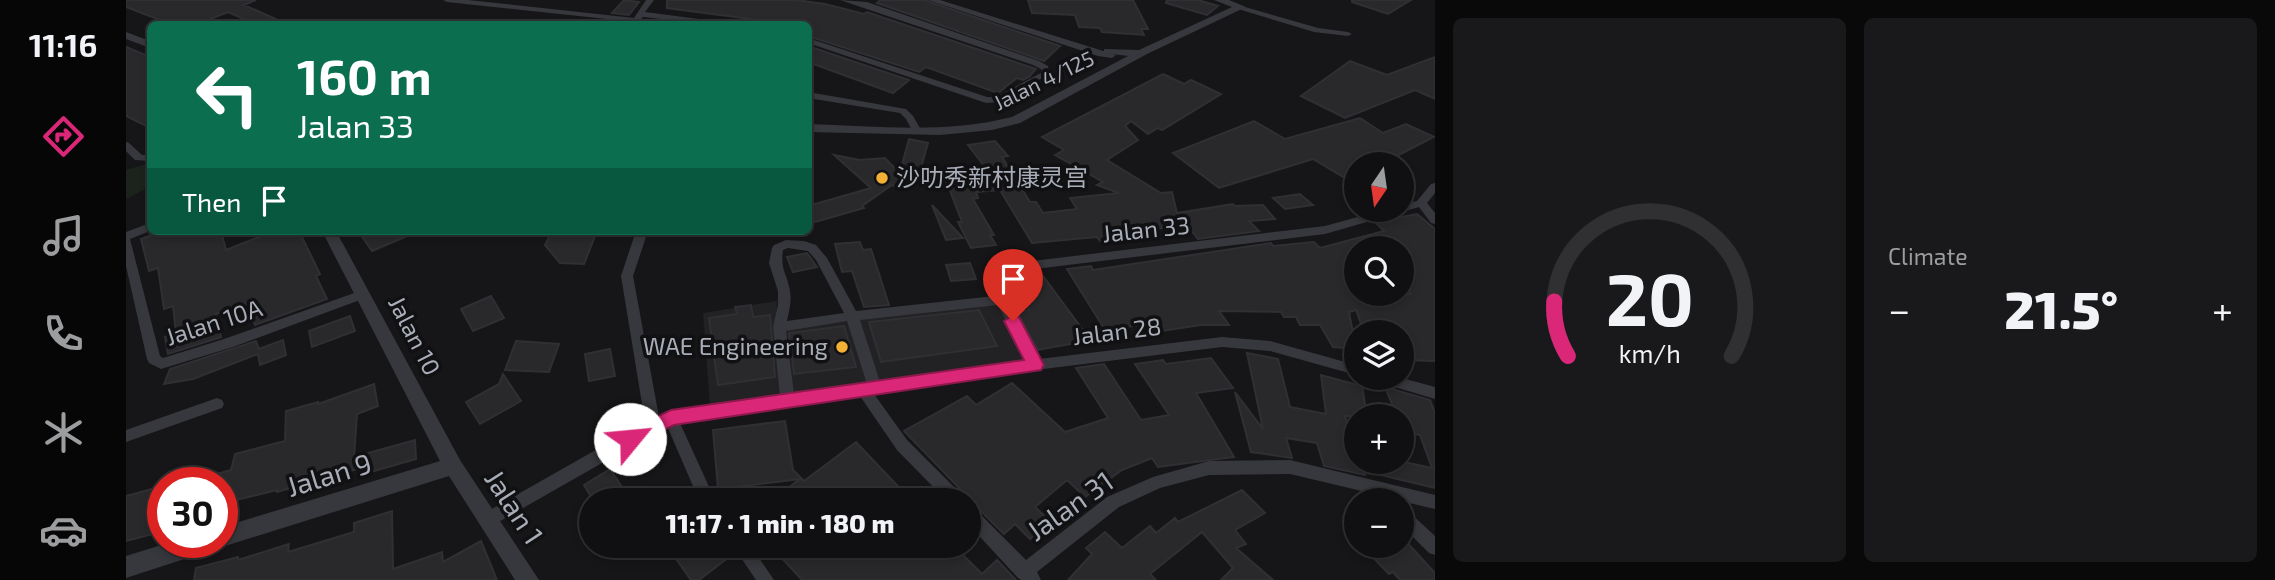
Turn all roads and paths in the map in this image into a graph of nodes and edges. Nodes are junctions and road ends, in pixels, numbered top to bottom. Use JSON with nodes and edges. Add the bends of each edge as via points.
{"nodes":[{"id":1,"x":447,"y":0,"type":"edge"},
{"id":2,"x":650,"y":0,"type":"edge"},
{"id":3,"x":844,"y":0,"type":"edge"},
{"id":4,"x":932,"y":0,"type":"edge"},
{"id":5,"x":957,"y":0,"type":"edge"},
{"id":6,"x":1219,"y":0,"type":"edge"},
{"id":7,"x":1241,"y":7,"type":"junction"},
{"id":8,"x":636,"y":19,"type":"edge"},
{"id":9,"x":670,"y":21,"type":"edge"},
{"id":10,"x":1348,"y":34,"type":"dead end"},
{"id":11,"x":126,"y":35,"type":"edge"},
{"id":12,"x":812,"y":41,"type":"edge"},
{"id":13,"x":147,"y":44,"type":"edge"},
{"id":14,"x":1143,"y":52,"type":"junction"},
{"id":15,"x":1107,"y":54,"type":"junction"},
{"id":16,"x":1127,"y":61,"type":"junction"},
{"id":17,"x":1108,"y":71,"type":"junction"},
{"id":18,"x":812,"y":96,"type":"edge"},
{"id":19,"x":812,"y":128,"type":"edge"},
{"id":20,"x":916,"y":130,"type":"junction"},
{"id":21,"x":126,"y":145,"type":"edge"},
{"id":22,"x":147,"y":158,"type":"edge"},
{"id":23,"x":1435,"y":186,"type":"edge"},
{"id":24,"x":1422,"y":203,"type":"junction"},
{"id":25,"x":1414,"y":205,"type":"edge"},
{"id":26,"x":1435,"y":220,"type":"edge"},
{"id":27,"x":1353,"y":222,"type":"edge"},
{"id":28,"x":147,"y":228,"type":"edge"},
{"id":29,"x":331,"y":235,"type":"edge"},
{"id":30,"x":641,"y":235,"type":"edge"},
{"id":31,"x":126,"y":239,"type":"edge"},
{"id":32,"x":365,"y":294,"type":"junction"},
{"id":33,"x":1002,"y":300,"type":"junction"},
{"id":34,"x":852,"y":316,"type":"junction"},
{"id":35,"x":779,"y":327,"type":"junction"},
{"id":36,"x":1035,"y":365,"type":"junction"},
{"id":37,"x":1344,"y":367,"type":"edge"},
{"id":38,"x":1414,"y":387,"type":"edge"},
{"id":39,"x":869,"y":389,"type":"junction"},
{"id":40,"x":1435,"y":393,"type":"edge"},
{"id":41,"x":788,"y":401,"type":"junction"},
{"id":42,"x":217,"y":404,"type":"dead end"},
{"id":43,"x":671,"y":418,"type":"junction"},
{"id":44,"x":653,"y":425,"type":"junction"},
{"id":45,"x":126,"y":436,"type":"edge"},
{"id":46,"x":453,"y":466,"type":"junction"},
{"id":47,"x":1367,"y":484,"type":"junction"},
{"id":48,"x":702,"y":488,"type":"edge"},
{"id":49,"x":944,"y":488,"type":"edge"},
{"id":50,"x":1372,"y":488,"type":"edge"},
{"id":51,"x":1435,"y":502,"type":"edge"},
{"id":52,"x":489,"y":519,"type":"junction"},
{"id":53,"x":981,"y":526,"type":"edge"},
{"id":54,"x":1414,"y":527,"type":"edge"},
{"id":55,"x":238,"y":532,"type":"edge"},
{"id":56,"x":1435,"y":547,"type":"edge"},
{"id":57,"x":155,"y":558,"type":"edge"},
{"id":58,"x":750,"y":558,"type":"edge"},
{"id":59,"x":126,"y":567,"type":"edge"},
{"id":60,"x":1029,"y":576,"type":"edge"},
{"id":61,"x":528,"y":580,"type":"edge"},
{"id":62,"x":766,"y":580,"type":"edge"}],
"edges":[{"from":1,"to":8,"type":"street"},
{"from":2,"to":8,"type":"street"},
{"from":3,"to":12,"type":"street","via":[[1045,68],[1045,74],[998,100],[978,99]]},
{"from":4,"to":15,"type":"street"},
{"from":5,"to":15,"type":"street"},
{"from":6,"to":7,"type":"street"},
{"from":7,"to":10,"type":"street","via":[[1317,30]]},
{"from":7,"to":14,"type":"street","name":"Jalan 4/125"},
{"from":8,"to":9,"type":"street"},
{"from":11,"to":13,"type":"street"},
{"from":14,"to":15,"type":"street"},
{"from":14,"to":16,"type":"street","name":"Jalan 4/125"},
{"from":15,"to":16,"type":"street"},
{"from":15,"to":17,"type":"street"},
{"from":16,"to":17,"type":"street","name":"Jalan 4/125"},
{"from":17,"to":20,"type":"street","name":"Jalan 4/125","via":[[995,127]]},
{"from":18,"to":20,"type":"street","via":[[903,111]]},
{"from":19,"to":20,"type":"street","name":"Jalan 4/125"},
{"from":21,"to":22,"type":"street","via":[[139,158]]},
{"from":23,"to":24,"type":"street"},
{"from":24,"to":25,"type":"street"},
{"from":24,"to":26,"type":"street"},
{"from":27,"to":33,"type":"street","name":"Jalan 33","via":[[1325,230],[1007,268],[997,279]]},
{"from":28,"to":31,"type":"street"},
{"from":29,"to":32,"type":"street","name":"Jalan 10"},
{"from":30,"to":44,"type":"street","via":[[626,276]]},
{"from":31,"to":32,"type":"street","name":"Jalan 10A","via":[[155,359],[161,364]]},
{"from":32,"to":46,"type":"street","name":"Jalan 10"},
{"from":33,"to":34,"type":"street"},
{"from":33,"to":36,"type":"street"},
{"from":34,"to":35,"type":"street"},
{"from":34,"to":35,"type":"street","via":[[817,252],[804,245],[786,244],[775,253],[784,304]]},
{"from":34,"to":39,"type":"street"},
{"from":35,"to":41,"type":"street"},
{"from":36,"to":37,"type":"street","name":"Jalan 28","via":[[1240,341]]},
{"from":36,"to":39,"type":"street","name":"Jalan 28"},
{"from":38,"to":40,"type":"street"},
{"from":39,"to":41,"type":"street","name":"Jalan 28"},
{"from":39,"to":49,"type":"street","via":[[902,445]]},
{"from":41,"to":43,"type":"street","name":"Jalan 28"},
{"from":42,"to":45,"type":"street"},
{"from":43,"to":44,"type":"street","name":"Jalan 28"},
{"from":43,"to":48,"type":"street"},
{"from":44,"to":52,"type":"street","name":"Jalan 28"},
{"from":46,"to":52,"type":"street","name":"Jalan 1"},
{"from":46,"to":55,"type":"street","name":"Jalan 9"},
{"from":47,"to":50,"type":"street"},
{"from":47,"to":51,"type":"street","name":"Jalan 31"},
{"from":47,"to":60,"type":"street","name":"Jalan 31","via":[[1290,467],[1209,468],[1158,482],[1113,502]]},
{"from":52,"to":61,"type":"street","name":"Jalan 1"},
{"from":53,"to":60,"type":"street"},
{"from":54,"to":56,"type":"street"},
{"from":57,"to":59,"type":"street"},
{"from":58,"to":62,"type":"street"}]}
